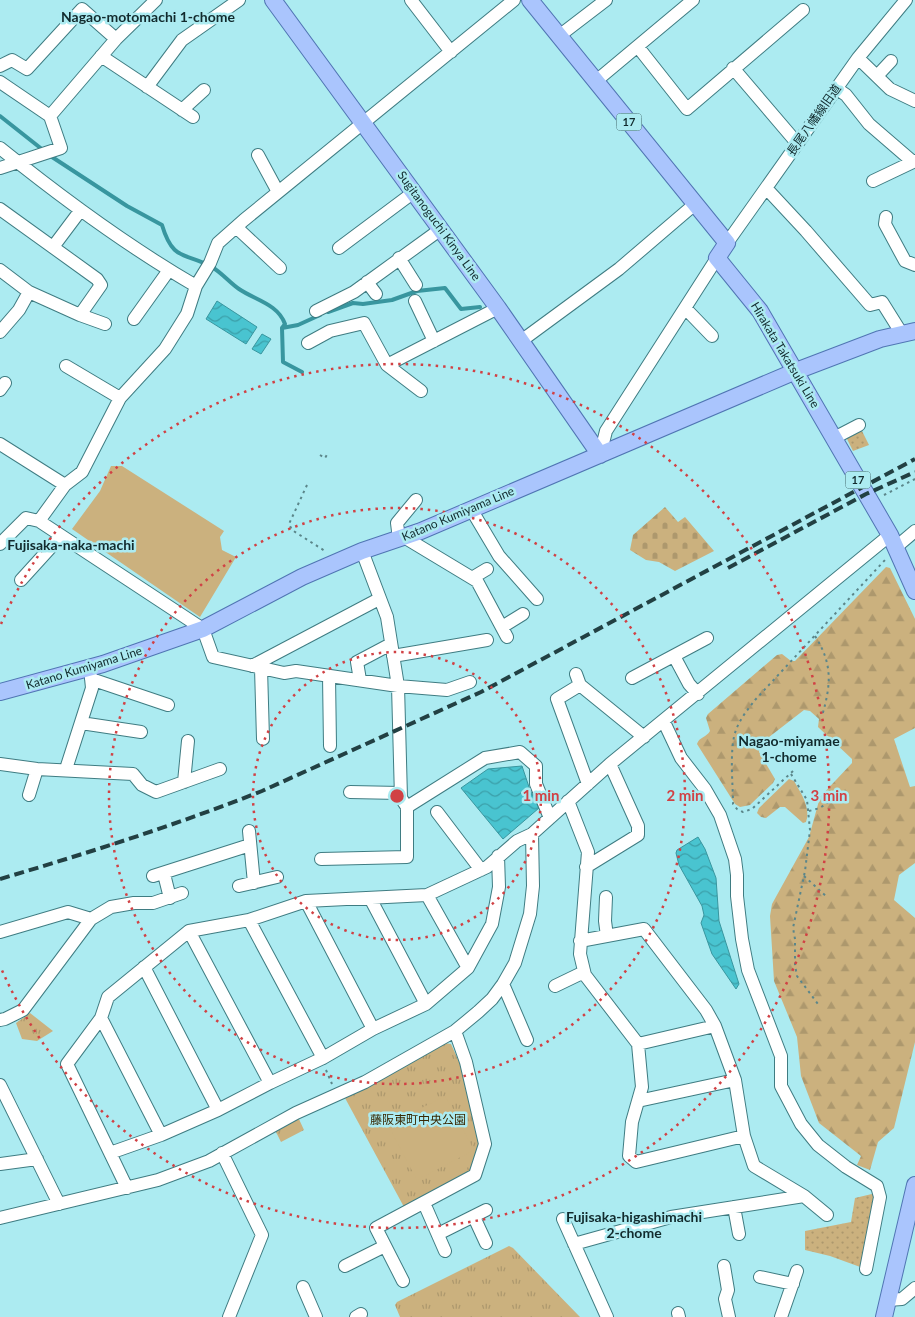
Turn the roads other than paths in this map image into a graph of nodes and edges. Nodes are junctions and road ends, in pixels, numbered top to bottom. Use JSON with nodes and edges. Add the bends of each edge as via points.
{"nodes":[{"id":1,"x":156,"y":0,"type":"edge"},
{"id":2,"x":239,"y":0,"type":"edge"},
{"id":3,"x":273,"y":0,"type":"edge"},
{"id":4,"x":411,"y":0,"type":"edge"},
{"id":5,"x":514,"y":0,"type":"edge"},
{"id":6,"x":530,"y":0,"type":"edge"},
{"id":7,"x":606,"y":0,"type":"edge"},
{"id":8,"x":694,"y":0,"type":"edge"},
{"id":9,"x":901,"y":2,"type":"edge"},
{"id":10,"x":803,"y":10,"type":"dead end"},
{"id":11,"x":559,"y":36,"type":"junction"},
{"id":12,"x":116,"y":39,"type":"junction"},
{"id":13,"x":638,"y":47,"type":"junction"},
{"id":14,"x":451,"y":52,"type":"junction"},
{"id":15,"x":100,"y":56,"type":"junction"},
{"id":16,"x":858,"y":58,"type":"junction"},
{"id":17,"x":891,"y":61,"type":"dead end"},
{"id":18,"x":0,"y":66,"type":"edge"},
{"id":19,"x":733,"y":68,"type":"junction"},
{"id":20,"x":877,"y":76,"type":"junction"},
{"id":21,"x":596,"y":81,"type":"junction"},
{"id":22,"x":0,"y":82,"type":"edge"},
{"id":23,"x":147,"y":86,"type":"junction"},
{"id":24,"x":836,"y":88,"type":"junction"},
{"id":25,"x":204,"y":90,"type":"dead end"},
{"id":26,"x":915,"y":101,"type":"edge"},
{"id":27,"x":182,"y":110,"type":"junction"},
{"id":28,"x":50,"y":116,"type":"junction"},
{"id":29,"x":194,"y":117,"type":"dead end"},
{"id":30,"x":363,"y":123,"type":"junction"},
{"id":31,"x":797,"y":143,"type":"junction"},
{"id":32,"x":0,"y":148,"type":"edge"},
{"id":33,"x":258,"y":155,"type":"dead end"},
{"id":34,"x":17,"y":162,"type":"junction"},
{"id":35,"x":914,"y":162,"type":"edge"},
{"id":36,"x":0,"y":168,"type":"edge"},
{"id":37,"x":873,"y":181,"type":"dead end"},
{"id":38,"x":766,"y":188,"type":"junction"},
{"id":39,"x":278,"y":192,"type":"junction"},
{"id":40,"x":414,"y":192,"type":"junction"},
{"id":41,"x":695,"y":204,"type":"junction"},
{"id":42,"x":0,"y":209,"type":"edge"},
{"id":43,"x":80,"y":211,"type":"junction"},
{"id":44,"x":886,"y":218,"type":"dead end"},
{"id":45,"x":236,"y":227,"type":"junction"},
{"id":46,"x":441,"y":229,"type":"junction"},
{"id":47,"x":727,"y":243,"type":"junction"},
{"id":48,"x":52,"y":247,"type":"junction"},
{"id":49,"x":339,"y":248,"type":"dead end"},
{"id":50,"x":399,"y":258,"type":"junction"},
{"id":51,"x":717,"y":258,"type":"junction"},
{"id":52,"x":915,"y":265,"type":"edge"},
{"id":53,"x":280,"y":268,"type":"dead end"},
{"id":54,"x":0,"y":270,"type":"edge"},
{"id":55,"x":169,"y":270,"type":"junction"},
{"id":56,"x":367,"y":282,"type":"junction"},
{"id":57,"x":416,"y":285,"type":"dead end"},
{"id":58,"x":196,"y":286,"type":"junction"},
{"id":59,"x":29,"y":292,"type":"junction"},
{"id":60,"x":376,"y":294,"type":"dead end"},
{"id":61,"x":415,"y":301,"type":"dead end"},
{"id":62,"x":498,"y":308,"type":"junction"},
{"id":63,"x":685,"y":308,"type":"junction"},
{"id":64,"x":316,"y":311,"type":"dead end"},
{"id":65,"x":80,"y":314,"type":"junction"},
{"id":66,"x":134,"y":319,"type":"dead end"},
{"id":67,"x":105,"y":324,"type":"dead end"},
{"id":68,"x":910,"y":331,"type":"edge"},
{"id":69,"x":0,"y":332,"type":"edge"},
{"id":70,"x":712,"y":336,"type":"dead end"},
{"id":71,"x":434,"y":341,"type":"junction"},
{"id":72,"x":521,"y":341,"type":"junction"},
{"id":73,"x":308,"y":343,"type":"dead end"},
{"id":74,"x":387,"y":365,"type":"junction"},
{"id":75,"x":66,"y":366,"type":"dead end"},
{"id":76,"x":796,"y":371,"type":"junction"},
{"id":77,"x":420,"y":391,"type":"dead end"},
{"id":78,"x":120,"y":398,"type":"junction"},
{"id":79,"x":859,"y":425,"type":"dead end"},
{"id":80,"x":834,"y":438,"type":"junction"},
{"id":81,"x":0,"y":444,"type":"edge"},
{"id":82,"x":600,"y":455,"type":"junction"},
{"id":83,"x":65,"y":485,"type":"junction"},
{"id":84,"x":416,"y":500,"type":"dead end"},
{"id":85,"x":471,"y":510,"type":"junction"},
{"id":86,"x":39,"y":521,"type":"junction"},
{"id":87,"x":915,"y":531,"type":"edge"},
{"id":88,"x":61,"y":536,"type":"junction"},
{"id":89,"x":402,"y":538,"type":"junction"},
{"id":90,"x":893,"y":542,"type":"junction"},
{"id":91,"x":0,"y":544,"type":"edge"},
{"id":92,"x":362,"y":551,"type":"junction"},
{"id":93,"x":487,"y":569,"type":"dead end"},
{"id":94,"x":472,"y":578,"type":"junction"},
{"id":95,"x":21,"y":580,"type":"dead end"},
{"id":96,"x":915,"y":591,"type":"edge"},
{"id":97,"x":379,"y":599,"type":"junction"},
{"id":98,"x":537,"y":599,"type":"dead end"},
{"id":99,"x":523,"y":614,"type":"dead end"},
{"id":100,"x":205,"y":637,"type":"junction"},
{"id":101,"x":707,"y":638,"type":"dead end"},
{"id":102,"x":487,"y":640,"type":"dead end"},
{"id":103,"x":392,"y":650,"type":"junction"},
{"id":104,"x":674,"y":656,"type":"junction"},
{"id":105,"x":256,"y":667,"type":"junction"},
{"id":106,"x":90,"y":673,"type":"junction"},
{"id":107,"x":329,"y":676,"type":"junction"},
{"id":108,"x":632,"y":678,"type":"dead end"},
{"id":109,"x":360,"y":680,"type":"junction"},
{"id":110,"x":470,"y":682,"type":"dead end"},
{"id":111,"x":398,"y":686,"type":"junction"},
{"id":112,"x":0,"y":692,"type":"edge"},
{"id":113,"x":698,"y":694,"type":"junction"},
{"id":114,"x":168,"y":705,"type":"dead end"},
{"id":115,"x":664,"y":722,"type":"junction"},
{"id":116,"x":81,"y":723,"type":"junction"},
{"id":117,"x":141,"y":732,"type":"dead end"},
{"id":118,"x":644,"y":737,"type":"junction"},
{"id":119,"x":263,"y":739,"type":"dead end"},
{"id":120,"x":188,"y":741,"type":"dead end"},
{"id":121,"x":330,"y":746,"type":"dead end"},
{"id":122,"x":0,"y":764,"type":"edge"},
{"id":123,"x":610,"y":764,"type":"junction"},
{"id":124,"x":36,"y":769,"type":"junction"},
{"id":125,"x":66,"y":769,"type":"junction"},
{"id":126,"x":220,"y":769,"type":"dead end"},
{"id":127,"x":184,"y":782,"type":"junction"},
{"id":128,"x":588,"y":784,"type":"junction"},
{"id":129,"x":350,"y":792,"type":"dead end"},
{"id":130,"x":400,"y":793,"type":"junction"},
{"id":131,"x":29,"y":795,"type":"dead end"},
{"id":132,"x":568,"y":801,"type":"junction"},
{"id":133,"x":407,"y":807,"type":"junction"},
{"id":134,"x":437,"y":812,"type":"dead end"},
{"id":135,"x":550,"y":818,"type":"junction"},
{"id":136,"x":249,"y":831,"type":"dead end"},
{"id":137,"x":532,"y":834,"type":"junction"},
{"id":138,"x":250,"y":845,"type":"junction"},
{"id":139,"x":498,"y":856,"type":"junction"},
{"id":140,"x":321,"y":859,"type":"dead end"},
{"id":141,"x":586,"y":867,"type":"junction"},
{"id":142,"x":481,"y":870,"type":"junction"},
{"id":143,"x":276,"y":877,"type":"dead end"},
{"id":144,"x":254,"y":883,"type":"junction"},
{"id":145,"x":239,"y":886,"type":"dead end"},
{"id":146,"x":427,"y":895,"type":"junction"},
{"id":147,"x":606,"y":897,"type":"dead end"},
{"id":148,"x":370,"y":898,"type":"junction"},
{"id":149,"x":306,"y":900,"type":"junction"},
{"id":150,"x":91,"y":919,"type":"junction"},
{"id":151,"x":249,"y":920,"type":"junction"},
{"id":152,"x":189,"y":931,"type":"junction"},
{"id":153,"x":0,"y":932,"type":"edge"},
{"id":154,"x":606,"y":936,"type":"junction"},
{"id":155,"x":580,"y":942,"type":"junction"},
{"id":156,"x":144,"y":967,"type":"junction"},
{"id":157,"x":468,"y":968,"type":"junction"},
{"id":158,"x":584,"y":972,"type":"junction"},
{"id":159,"x":503,"y":984,"type":"junction"},
{"id":160,"x":555,"y":986,"type":"dead end"},
{"id":161,"x":426,"y":1004,"type":"junction"},
{"id":162,"x":102,"y":1018,"type":"junction"},
{"id":163,"x":0,"y":1020,"type":"edge"},
{"id":164,"x":714,"y":1026,"type":"junction"},
{"id":165,"x":373,"y":1029,"type":"junction"},
{"id":166,"x":455,"y":1031,"type":"junction"},
{"id":167,"x":527,"y":1040,"type":"dead end"},
{"id":168,"x":638,"y":1044,"type":"junction"},
{"id":169,"x":322,"y":1058,"type":"junction"},
{"id":170,"x":735,"y":1080,"type":"junction"},
{"id":171,"x":270,"y":1083,"type":"junction"},
{"id":172,"x":0,"y":1084,"type":"edge"},
{"id":173,"x":638,"y":1101,"type":"junction"},
{"id":174,"x":218,"y":1110,"type":"junction"},
{"id":175,"x":161,"y":1135,"type":"junction"},
{"id":176,"x":744,"y":1136,"type":"junction"},
{"id":177,"x":110,"y":1153,"type":"junction"},
{"id":178,"x":222,"y":1153,"type":"junction"},
{"id":179,"x":37,"y":1159,"type":"junction"},
{"id":180,"x":0,"y":1164,"type":"edge"},
{"id":181,"x":915,"y":1185,"type":"edge"},
{"id":182,"x":126,"y":1188,"type":"junction"},
{"id":183,"x":804,"y":1196,"type":"junction"},
{"id":184,"x":424,"y":1202,"type":"junction"},
{"id":185,"x":59,"y":1204,"type":"junction"},
{"id":186,"x":734,"y":1207,"type":"junction"},
{"id":187,"x":486,"y":1210,"type":"dead end"},
{"id":188,"x":827,"y":1215,"type":"dead end"},
{"id":189,"x":474,"y":1216,"type":"junction"},
{"id":190,"x":0,"y":1218,"type":"edge"},
{"id":191,"x":563,"y":1219,"type":"dead end"},
{"id":192,"x":438,"y":1234,"type":"junction"},
{"id":193,"x":739,"y":1234,"type":"dead end"},
{"id":194,"x":486,"y":1243,"type":"dead end"},
{"id":195,"x":574,"y":1244,"type":"junction"},
{"id":196,"x":385,"y":1246,"type":"junction"},
{"id":197,"x":445,"y":1251,"type":"dead end"},
{"id":198,"x":345,"y":1266,"type":"dead end"},
{"id":199,"x":724,"y":1266,"type":"dead end"},
{"id":200,"x":866,"y":1269,"type":"dead end"},
{"id":201,"x":797,"y":1271,"type":"dead end"},
{"id":202,"x":760,"y":1277,"type":"dead end"},
{"id":203,"x":402,"y":1280,"type":"dead end"},
{"id":204,"x":793,"y":1284,"type":"junction"},
{"id":205,"x":303,"y":1287,"type":"dead end"},
{"id":206,"x":915,"y":1288,"type":"edge"},
{"id":207,"x":888,"y":1300,"type":"junction"},
{"id":208,"x":229,"y":1317,"type":"edge"},
{"id":209,"x":316,"y":1317,"type":"edge"},
{"id":210,"x":608,"y":1317,"type":"edge"},
{"id":211,"x":729,"y":1317,"type":"edge"},
{"id":212,"x":781,"y":1317,"type":"edge"},
{"id":213,"x":884,"y":1317,"type":"edge"}],
"edges":[{"from":1,"to":12,"type":"street"},
{"from":2,"to":23,"type":"street","via":[[182,40]]},
{"from":3,"to":30,"type":"main road","name":"Sugitanoguchi Kinya Line"},
{"from":4,"to":14,"type":"street"},
{"from":5,"to":14,"type":"street"},
{"from":6,"to":11,"type":"main road","number":"17"},
{"from":7,"to":11,"type":"street"},
{"from":8,"to":13,"type":"street"},
{"from":9,"to":16,"type":"street","name":"長尾八幡線旧道"},
{"from":10,"to":19,"type":"street"},
{"from":11,"to":21,"type":"main road","number":"17"},
{"from":12,"to":15,"type":"street"},
{"from":12,"to":18,"type":"street","via":[[82,9],[27,69],[12,60]]},
{"from":13,"to":19,"type":"street","via":[[688,109]]},
{"from":13,"to":21,"type":"street"},
{"from":14,"to":30,"type":"street"},
{"from":15,"to":23,"type":"street"},
{"from":15,"to":28,"type":"street"},
{"from":16,"to":20,"type":"street"},
{"from":16,"to":24,"type":"street","name":"長尾八幡線旧道"},
{"from":17,"to":20,"type":"street"},
{"from":19,"to":31,"type":"street"},
{"from":20,"to":26,"type":"street","via":[[894,93]]},
{"from":21,"to":41,"type":"main road","number":"17"},
{"from":22,"to":28,"type":"street"},
{"from":23,"to":27,"type":"street"},
{"from":24,"to":31,"type":"street","name":"長尾八幡線旧道"},
{"from":24,"to":35,"type":"street","via":[[846,95],[869,124]]},
{"from":25,"to":27,"type":"street"},
{"from":27,"to":29,"type":"street"},
{"from":28,"to":34,"type":"street","via":[[61,148]]},
{"from":30,"to":39,"type":"street"},
{"from":30,"to":40,"type":"main road","name":"Sugitanoguchi Kinya Line"},
{"from":31,"to":38,"type":"street","name":"長尾八幡線旧道"},
{"from":32,"to":34,"type":"street"},
{"from":33,"to":39,"type":"street"},
{"from":34,"to":36,"type":"street"},
{"from":34,"to":43,"type":"street"},
{"from":35,"to":37,"type":"street"},
{"from":38,"to":47,"type":"street","name":"長尾八幡線旧道"},
{"from":38,"to":68,"type":"street","via":[[870,305],[882,302]]},
{"from":39,"to":45,"type":"street"},
{"from":40,"to":46,"type":"main road","name":"Sugitanoguchi Kinya Line"},
{"from":40,"to":49,"type":"street"},
{"from":41,"to":47,"type":"main road","number":"17"},
{"from":41,"to":72,"type":"street","via":[[619,269]]},
{"from":42,"to":48,"type":"street"},
{"from":43,"to":48,"type":"street"},
{"from":43,"to":55,"type":"street"},
{"from":44,"to":52,"type":"street","via":[[884,224],[905,261]]},
{"from":45,"to":53,"type":"street"},
{"from":45,"to":58,"type":"street","via":[[218,243]]},
{"from":46,"to":50,"type":"street"},
{"from":46,"to":62,"type":"main road","name":"Sugitanoguchi Kinya Line"},
{"from":47,"to":51,"type":"main road"},
{"from":48,"to":65,"type":"street","via":[[101,285]]},
{"from":50,"to":56,"type":"street"},
{"from":50,"to":57,"type":"street"},
{"from":51,"to":63,"type":"street"},
{"from":51,"to":76,"type":"main road","name":"Hirakata Takatsuki Line","number":"17","via":[[760,311]]},
{"from":54,"to":59,"type":"street"},
{"from":55,"to":58,"type":"street"},
{"from":55,"to":66,"type":"street"},
{"from":56,"to":60,"type":"street"},
{"from":56,"to":64,"type":"street"},
{"from":58,"to":78,"type":"street","via":[[187,314],[165,349]]},
{"from":59,"to":65,"type":"street"},
{"from":59,"to":69,"type":"street"},
{"from":61,"to":71,"type":"street"},
{"from":62,"to":71,"type":"street"},
{"from":62,"to":72,"type":"main road","name":"Sugitanoguchi Kinya Line"},
{"from":63,"to":70,"type":"street"},
{"from":63,"to":82,"type":"street","via":[[606,431]]},
{"from":65,"to":67,"type":"street"},
{"from":68,"to":76,"type":"main road","name":"Katano Kumiyama Line"},
{"from":71,"to":74,"type":"street"},
{"from":72,"to":82,"type":"main road","name":"Sugitanoguchi Kinya Line"},
{"from":73,"to":74,"type":"street","via":[[330,331],[364,323]]},
{"from":74,"to":77,"type":"street"},
{"from":75,"to":78,"type":"street"},
{"from":76,"to":80,"type":"main road","name":"Hirakata Takatsuki Line","number":"17"},
{"from":76,"to":82,"type":"main road","name":"Katano Kumiyama Line"},
{"from":78,"to":83,"type":"street","via":[[82,472]]},
{"from":79,"to":80,"type":"street"},
{"from":80,"to":90,"type":"main road","name":"Hirakata Takatsuki Line","number":"17"},
{"from":81,"to":83,"type":"street"},
{"from":82,"to":85,"type":"main road","name":"Katano Kumiyama Line"},
{"from":83,"to":86,"type":"street"},
{"from":84,"to":89,"type":"street","via":[[397,523]]},
{"from":85,"to":89,"type":"main road","name":"Katano Kumiyama Line"},
{"from":85,"to":98,"type":"street","via":[[499,556]]},
{"from":86,"to":88,"type":"street"},
{"from":86,"to":91,"type":"street","via":[[26,518]]},
{"from":87,"to":90,"type":"street"},
{"from":88,"to":95,"type":"street"},
{"from":88,"to":100,"type":"street"},
{"from":89,"to":92,"type":"main road","name":"Katano Kumiyama Line"},
{"from":89,"to":94,"type":"street"},
{"from":90,"to":96,"type":"main road","name":"Hirakata Takatsuki Line","number":"17"},
{"from":90,"to":113,"type":"street"},
{"from":92,"to":97,"type":"street"},
{"from":92,"to":100,"type":"main road","name":"Katano Kumiyama Line","via":[[302,577]]},
{"from":93,"to":94,"type":"street"},
{"from":94,"to":99,"type":"street","via":[[477,581],[504,632]]},
{"from":97,"to":103,"type":"street","via":[[387,617]]},
{"from":97,"to":105,"type":"street"},
{"from":100,"to":105,"type":"street","via":[[213,657]]},
{"from":100,"to":106,"type":"main road","name":"Katano Kumiyama Line"},
{"from":101,"to":104,"type":"street"},
{"from":102,"to":103,"type":"street"},
{"from":103,"to":109,"type":"street","via":[[357,662]]},
{"from":103,"to":111,"type":"street"},
{"from":104,"to":108,"type":"street"},
{"from":104,"to":113,"type":"street"},
{"from":105,"to":107,"type":"street","via":[[284,673],[296,671]]},
{"from":105,"to":119,"type":"street"},
{"from":106,"to":112,"type":"main road","name":"Katano Kumiyama Line"},
{"from":106,"to":114,"type":"street"},
{"from":106,"to":116,"type":"street","via":[[92,688]]},
{"from":107,"to":109,"type":"street"},
{"from":107,"to":121,"type":"street"},
{"from":109,"to":111,"type":"street"},
{"from":110,"to":111,"type":"street","via":[[447,690]]},
{"from":111,"to":130,"type":"street"},
{"from":113,"to":115,"type":"street"},
{"from":115,"to":118,"type":"street"},
{"from":115,"to":200,"type":"street","via":[[681,758],[720,815],[735,859],[748,970],[781,1056],[781,1086],[801,1124],[818,1145],[880,1191]]},
{"from":116,"to":117,"type":"street"},
{"from":116,"to":125,"type":"street"},
{"from":118,"to":123,"type":"street"},
{"from":118,"to":128,"type":"street","via":[[578,679],[557,699]]},
{"from":120,"to":127,"type":"street"},
{"from":122,"to":124,"type":"street"},
{"from":123,"to":128,"type":"street"},
{"from":123,"to":141,"type":"street","via":[[638,826],[638,835]]},
{"from":124,"to":125,"type":"street"},
{"from":124,"to":131,"type":"street"},
{"from":125,"to":127,"type":"street","via":[[132,774],[142,785],[156,792]]},
{"from":126,"to":127,"type":"street"},
{"from":128,"to":132,"type":"street"},
{"from":129,"to":130,"type":"street"},
{"from":130,"to":133,"type":"street"},
{"from":132,"to":135,"type":"street"},
{"from":132,"to":141,"type":"street","via":[[588,852]]},
{"from":133,"to":135,"type":"street","via":[[485,758],[520,752],[536,766],[536,784]]},
{"from":133,"to":140,"type":"street","via":[[406,857]]},
{"from":134,"to":142,"type":"street"},
{"from":135,"to":137,"type":"street"},
{"from":136,"to":138,"type":"street"},
{"from":137,"to":139,"type":"street"},
{"from":137,"to":159,"type":"street","via":[[530,914],[515,962]]},
{"from":138,"to":144,"type":"street"},
{"from":138,"to":150,"type":"street","via":[[158,875],[176,896],[153,904],[111,907]]},
{"from":139,"to":142,"type":"street"},
{"from":139,"to":157,"type":"street","via":[[499,887],[492,924]]},
{"from":141,"to":155,"type":"street"},
{"from":142,"to":146,"type":"street"},
{"from":143,"to":144,"type":"street"},
{"from":144,"to":145,"type":"street"},
{"from":146,"to":148,"type":"street"},
{"from":146,"to":157,"type":"street"},
{"from":147,"to":154,"type":"street"},
{"from":148,"to":149,"type":"street"},
{"from":148,"to":161,"type":"street"},
{"from":149,"to":151,"type":"street"},
{"from":149,"to":165,"type":"street"},
{"from":150,"to":153,"type":"street","via":[[68,912]]},
{"from":150,"to":163,"type":"street","via":[[23,1010]]},
{"from":151,"to":152,"type":"street"},
{"from":151,"to":169,"type":"street"},
{"from":152,"to":156,"type":"street"},
{"from":152,"to":171,"type":"street"},
{"from":154,"to":155,"type":"street"},
{"from":154,"to":164,"type":"street","via":[[644,929],[706,1010]]},
{"from":155,"to":158,"type":"street"},
{"from":156,"to":162,"type":"street","via":[[108,997]]},
{"from":156,"to":174,"type":"street"},
{"from":157,"to":161,"type":"street"},
{"from":158,"to":160,"type":"street"},
{"from":158,"to":168,"type":"street"},
{"from":159,"to":166,"type":"street","via":[[478,1012]]},
{"from":159,"to":167,"type":"street"},
{"from":161,"to":165,"type":"street"},
{"from":162,"to":175,"type":"street"},
{"from":162,"to":177,"type":"street","via":[[67,1064]]},
{"from":164,"to":168,"type":"street"},
{"from":164,"to":170,"type":"street"},
{"from":165,"to":169,"type":"street"},
{"from":166,"to":178,"type":"street","via":[[365,1082],[296,1113]]},
{"from":166,"to":184,"type":"street","via":[[466,1062],[485,1144],[475,1175]]},
{"from":168,"to":173,"type":"street","via":[[642,1087]]},
{"from":169,"to":171,"type":"street"},
{"from":170,"to":173,"type":"street"},
{"from":170,"to":176,"type":"street"},
{"from":171,"to":174,"type":"street"},
{"from":172,"to":179,"type":"street"},
{"from":173,"to":176,"type":"street","via":[[632,1122],[629,1156],[636,1162]]},
{"from":174,"to":175,"type":"street"},
{"from":175,"to":177,"type":"street"},
{"from":176,"to":183,"type":"street","via":[[754,1166]]},
{"from":177,"to":182,"type":"street"},
{"from":178,"to":182,"type":"street","via":[[158,1180]]},
{"from":178,"to":208,"type":"street","via":[[262,1235]]},
{"from":179,"to":180,"type":"street"},
{"from":179,"to":185,"type":"street"},
{"from":181,"to":207,"type":"main road"},
{"from":182,"to":185,"type":"street"},
{"from":183,"to":186,"type":"street"},
{"from":183,"to":188,"type":"street"},
{"from":184,"to":192,"type":"street"},
{"from":184,"to":196,"type":"street","via":[[376,1228]]},
{"from":185,"to":190,"type":"street"},
{"from":186,"to":193,"type":"street"},
{"from":186,"to":195,"type":"street","via":[[671,1217]]},
{"from":187,"to":189,"type":"street"},
{"from":189,"to":192,"type":"street"},
{"from":189,"to":194,"type":"street"},
{"from":191,"to":195,"type":"street"},
{"from":192,"to":197,"type":"street"},
{"from":195,"to":210,"type":"street"},
{"from":196,"to":198,"type":"street"},
{"from":196,"to":203,"type":"street"},
{"from":199,"to":211,"type":"street"},
{"from":201,"to":204,"type":"street"},
{"from":202,"to":204,"type":"street"},
{"from":204,"to":212,"type":"street"},
{"from":205,"to":209,"type":"street"},
{"from":206,"to":207,"type":"street","via":[[902,1300]]},
{"from":207,"to":213,"type":"main road"}]}
